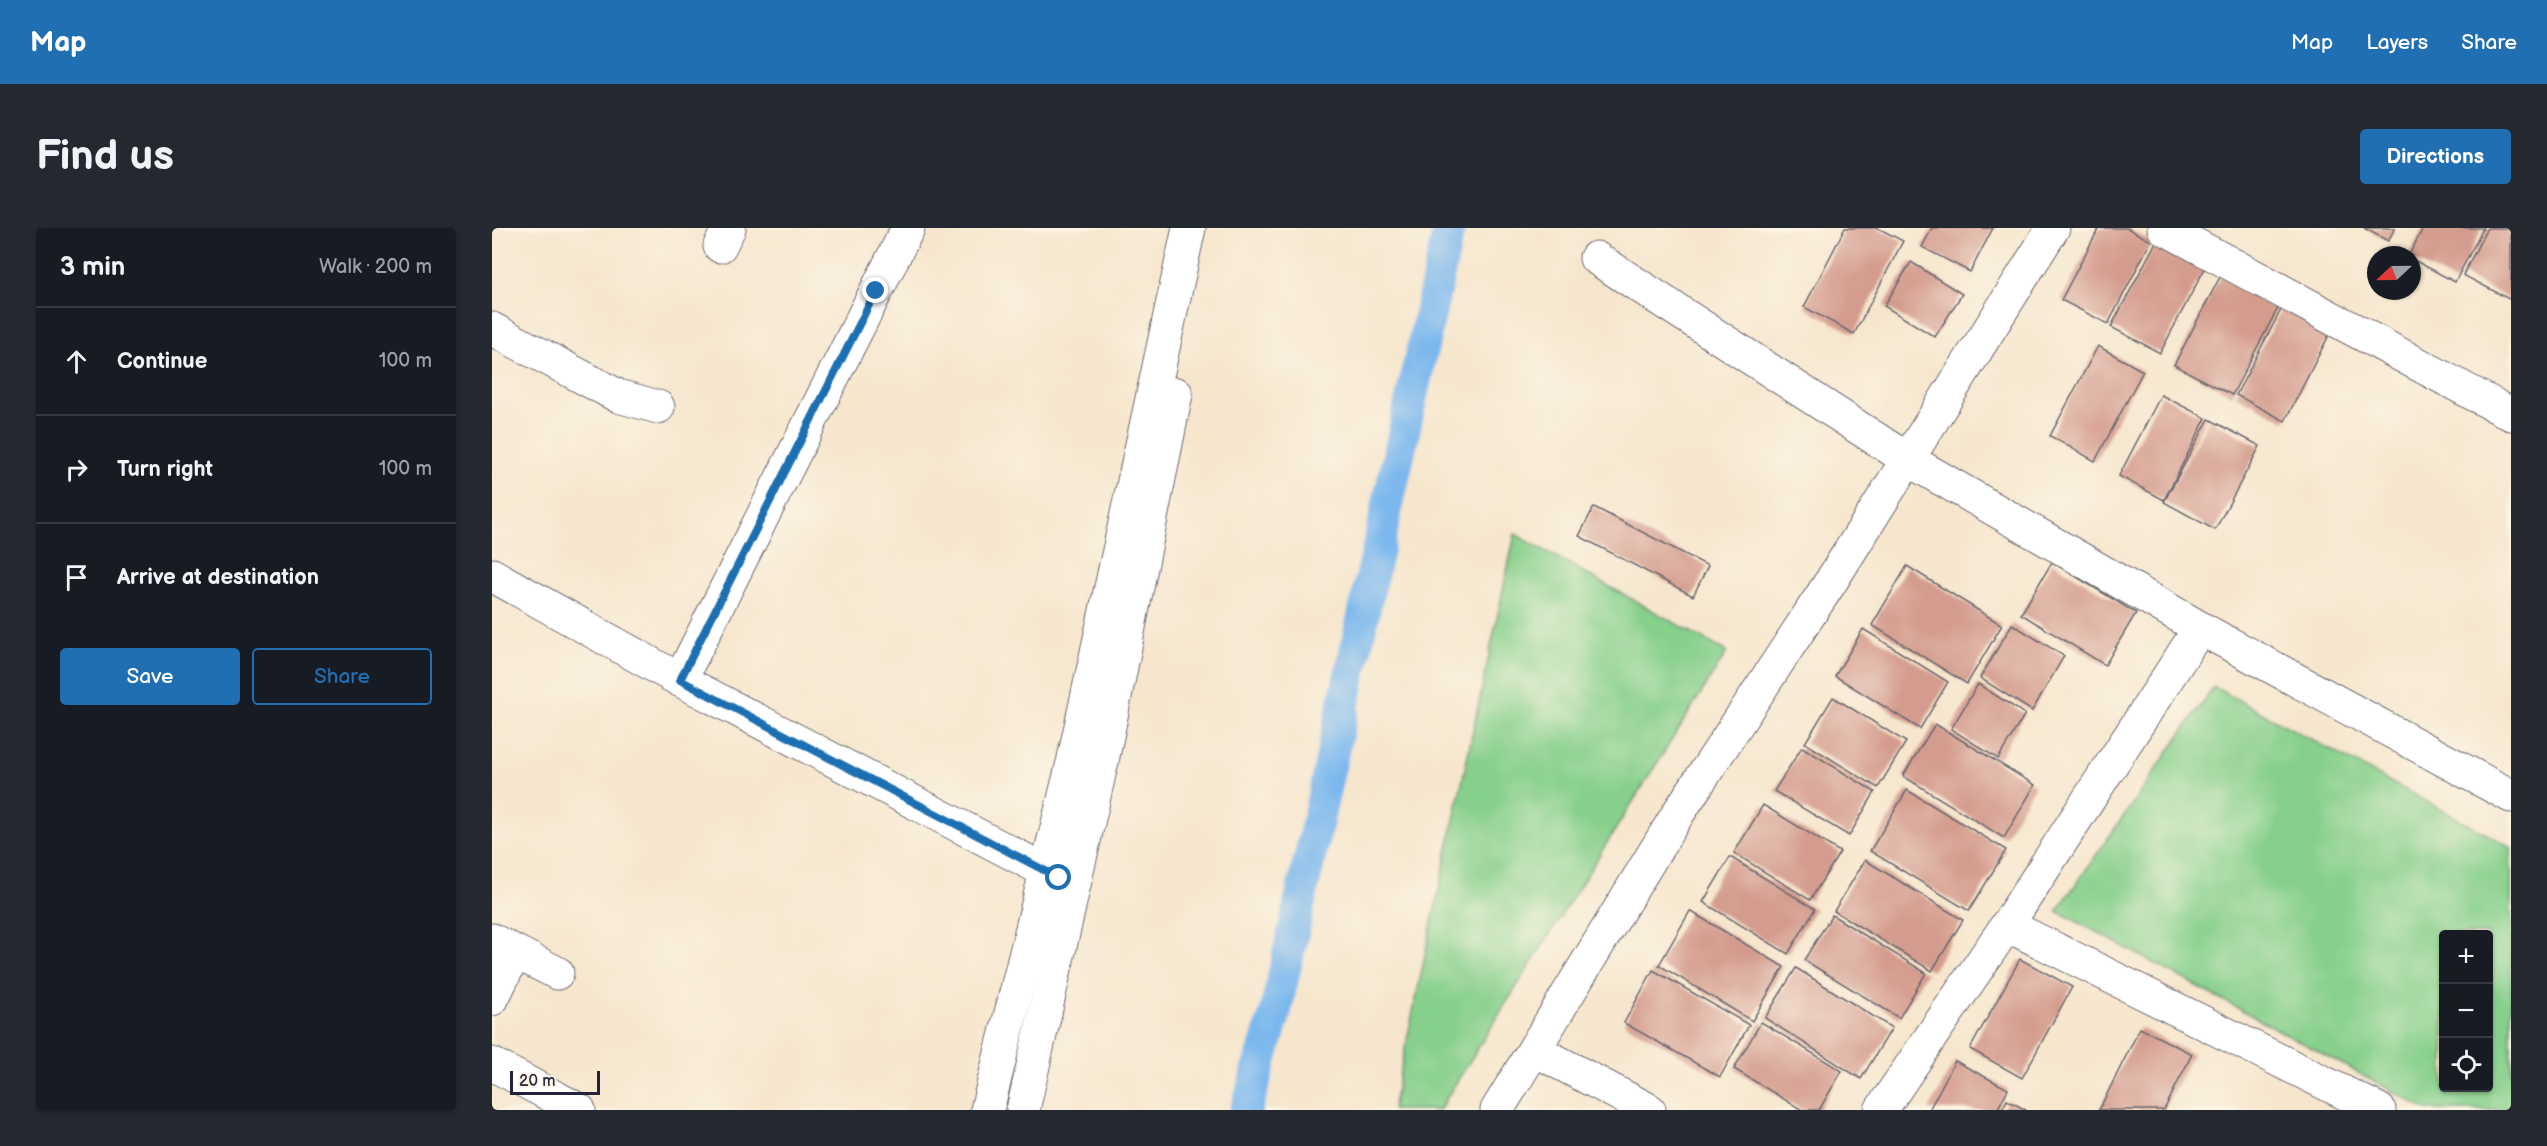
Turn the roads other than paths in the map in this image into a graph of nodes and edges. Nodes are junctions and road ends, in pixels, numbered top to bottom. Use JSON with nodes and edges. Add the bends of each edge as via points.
{"nodes":[{"id":1,"x":908,"y":228,"type":"edge"},
{"id":2,"x":1189,"y":228,"type":"edge"},
{"id":3,"x":1209,"y":228,"type":"edge"},
{"id":4,"x":2054,"y":228,"type":"edge"},
{"id":5,"x":2164,"y":228,"type":"edge"},
{"id":6,"x":1596,"y":258,"type":"dead end"},
{"id":7,"x":492,"y":329,"type":"edge"},
{"id":8,"x":658,"y":407,"type":"dead end"},
{"id":9,"x":2511,"y":414,"type":"edge"},
{"id":10,"x":1907,"y":459,"type":"junction"},
{"id":11,"x":492,"y":575,"type":"edge"},
{"id":12,"x":2200,"y":628,"type":"junction"},
{"id":13,"x":680,"y":680,"type":"junction"},
{"id":14,"x":2511,"y":796,"type":"edge"},
{"id":15,"x":1059,"y":878,"type":"junction"},
{"id":16,"x":2007,"y":925,"type":"junction"},
{"id":17,"x":503,"y":946,"type":"edge"},
{"id":18,"x":557,"y":973,"type":"dead end"},
{"id":19,"x":492,"y":999,"type":"edge"},
{"id":20,"x":1535,"y":1050,"type":"junction"},
{"id":21,"x":492,"y":1064,"type":"edge"},
{"id":22,"x":579,"y":1110,"type":"edge"},
{"id":23,"x":987,"y":1110,"type":"edge"},
{"id":24,"x":1023,"y":1110,"type":"edge"},
{"id":25,"x":1497,"y":1110,"type":"edge"},
{"id":26,"x":1649,"y":1110,"type":"edge"},
{"id":27,"x":1881,"y":1110,"type":"edge"},
{"id":28,"x":2379,"y":1110,"type":"edge"}],
"edges":[{"from":1,"to":13,"type":"street"},
{"from":2,"to":15,"type":"street","via":[[1073,763]]},
{"from":3,"to":15,"type":"street","via":[[1104,749]]},
{"from":4,"to":10,"type":"street"},
{"from":5,"to":9,"type":"street"},
{"from":6,"to":10,"type":"street"},
{"from":7,"to":8,"type":"street","via":[[618,396]]},
{"from":10,"to":12,"type":"street"},
{"from":10,"to":20,"type":"street","via":[[1679,812]]},
{"from":11,"to":13,"type":"street"},
{"from":12,"to":14,"type":"street"},
{"from":12,"to":16,"type":"street"},
{"from":13,"to":15,"type":"street"},
{"from":15,"to":23,"type":"street"},
{"from":15,"to":24,"type":"street"},
{"from":16,"to":27,"type":"street"},
{"from":16,"to":28,"type":"street"},
{"from":17,"to":18,"type":"street"},
{"from":17,"to":19,"type":"street"},
{"from":20,"to":25,"type":"street"},
{"from":20,"to":26,"type":"street"},
{"from":21,"to":22,"type":"street"}]}
